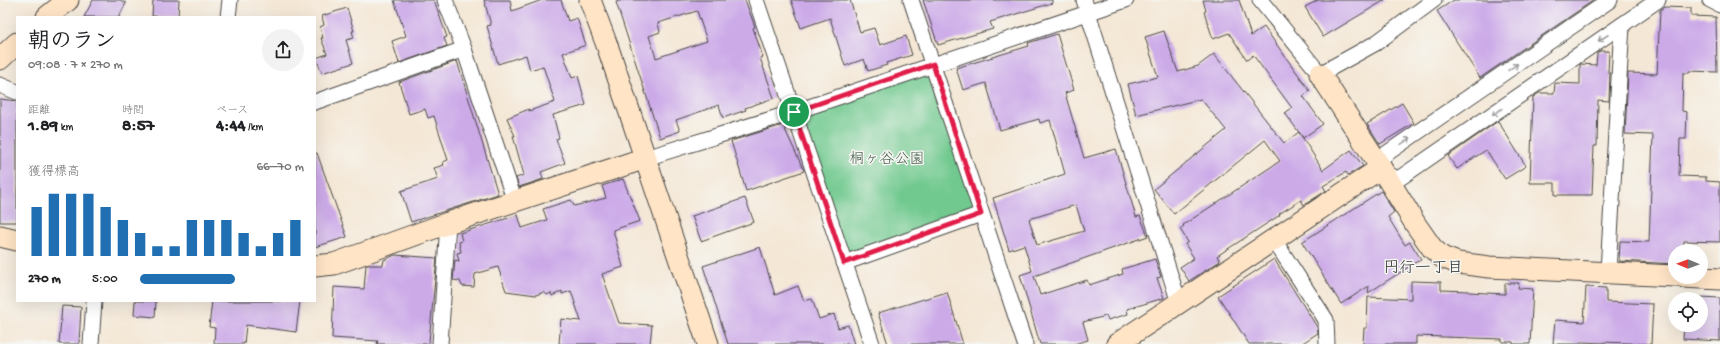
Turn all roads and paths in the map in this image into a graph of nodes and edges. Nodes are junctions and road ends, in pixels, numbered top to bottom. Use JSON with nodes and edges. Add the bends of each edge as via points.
{"nodes":[{"id":1,"x":68,"y":0,"type":"edge"},
{"id":2,"x":230,"y":0,"type":"edge"},
{"id":3,"x":445,"y":0,"type":"edge"},
{"id":4,"x":590,"y":0,"type":"edge"},
{"id":5,"x":756,"y":0,"type":"edge"},
{"id":6,"x":910,"y":0,"type":"edge"},
{"id":7,"x":1126,"y":0,"type":"edge"},
{"id":8,"x":1260,"y":0,"type":"edge"},
{"id":9,"x":1434,"y":0,"type":"edge"},
{"id":10,"x":1610,"y":0,"type":"edge"},
{"id":11,"x":1658,"y":0,"type":"edge"},
{"id":12,"x":1710,"y":0,"type":"edge"},
{"id":13,"x":1720,"y":5,"type":"edge"},
{"id":14,"x":1086,"y":6,"type":"edge"},
{"id":15,"x":48,"y":16,"type":"edge"},
{"id":16,"x":228,"y":16,"type":"edge"},
{"id":17,"x":1622,"y":25,"type":"junction"},
{"id":18,"x":16,"y":44,"type":"edge"},
{"id":19,"x":464,"y":49,"type":"junction"},
{"id":20,"x":0,"y":59,"type":"edge"},
{"id":21,"x":933,"y":64,"type":"junction"},
{"id":22,"x":1320,"y":74,"type":"junction"},
{"id":23,"x":0,"y":85,"type":"edge"},
{"id":24,"x":16,"y":92,"type":"edge"},
{"id":25,"x":316,"y":102,"type":"edge"},
{"id":26,"x":794,"y":112,"type":"junction"},
{"id":27,"x":646,"y":158,"type":"junction"},
{"id":28,"x":1381,"y":168,"type":"junction"},
{"id":29,"x":515,"y":202,"type":"junction"},
{"id":30,"x":981,"y":214,"type":"junction"},
{"id":31,"x":448,"y":223,"type":"junction"},
{"id":32,"x":0,"y":236,"type":"edge"},
{"id":33,"x":16,"y":240,"type":"edge"},
{"id":34,"x":1274,"y":240,"type":"junction"},
{"id":35,"x":844,"y":263,"type":"junction"},
{"id":36,"x":316,"y":266,"type":"edge"},
{"id":37,"x":1608,"y":272,"type":"junction"},
{"id":38,"x":1668,"y":276,"type":"edge"},
{"id":39,"x":1708,"y":278,"type":"edge"},
{"id":40,"x":1720,"y":279,"type":"edge"},
{"id":41,"x":94,"y":302,"type":"edge"},
{"id":42,"x":1179,"y":303,"type":"junction"},
{"id":43,"x":91,"y":344,"type":"edge"},
{"id":44,"x":440,"y":344,"type":"edge"},
{"id":45,"x":708,"y":344,"type":"edge"},
{"id":46,"x":872,"y":344,"type":"edge"},
{"id":47,"x":1025,"y":344,"type":"edge"},
{"id":48,"x":1117,"y":344,"type":"edge"},
{"id":49,"x":1327,"y":344,"type":"edge"}],
"edges":[{"from":1,"to":15,"type":"street"},
{"from":2,"to":16,"type":"street"},
{"from":3,"to":19,"type":"street"},
{"from":4,"to":27,"type":"street"},
{"from":5,"to":26,"type":"street"},
{"from":6,"to":21,"type":"street"},
{"from":7,"to":14,"type":"street"},
{"from":8,"to":22,"type":"street"},
{"from":9,"to":22,"type":"street","via":[[1376,43]]},
{"from":28,"to":10,"type":"street","one_way":true,"via":[[1383,156]]},
{"from":11,"to":17,"type":"street"},
{"from":12,"to":13,"type":"street"},
{"from":14,"to":21,"type":"street"},
{"from":14,"to":42,"type":"street"},
{"from":17,"to":28,"type":"street","one_way":true,"via":[[1397,180]]},
{"from":17,"to":37,"type":"street"},
{"from":18,"to":20,"type":"street"},
{"from":19,"to":25,"type":"street"},
{"from":19,"to":29,"type":"street"},
{"from":21,"to":26,"type":"street"},
{"from":21,"to":30,"type":"street"},
{"from":22,"to":28,"type":"street"},
{"from":23,"to":24,"type":"street"},
{"from":26,"to":27,"type":"street"},
{"from":26,"to":35,"type":"street"},
{"from":27,"to":29,"type":"street"},
{"from":27,"to":45,"type":"street"},
{"from":28,"to":34,"type":"street"},
{"from":28,"to":37,"type":"street","via":[[1416,225],[1432,248],[1442,257],[1458,263],[1489,267]]},
{"from":29,"to":31,"type":"street"},
{"from":30,"to":35,"type":"street"},
{"from":30,"to":47,"type":"street"},
{"from":31,"to":36,"type":"street","via":[[334,264]]},
{"from":31,"to":44,"type":"street"},
{"from":32,"to":33,"type":"street"},
{"from":34,"to":42,"type":"street"},
{"from":34,"to":49,"type":"street","via":[[1326,320]]},
{"from":35,"to":46,"type":"street"},
{"from":37,"to":38,"type":"street"},
{"from":39,"to":40,"type":"street"},
{"from":41,"to":43,"type":"street"},
{"from":42,"to":48,"type":"street"}]}
